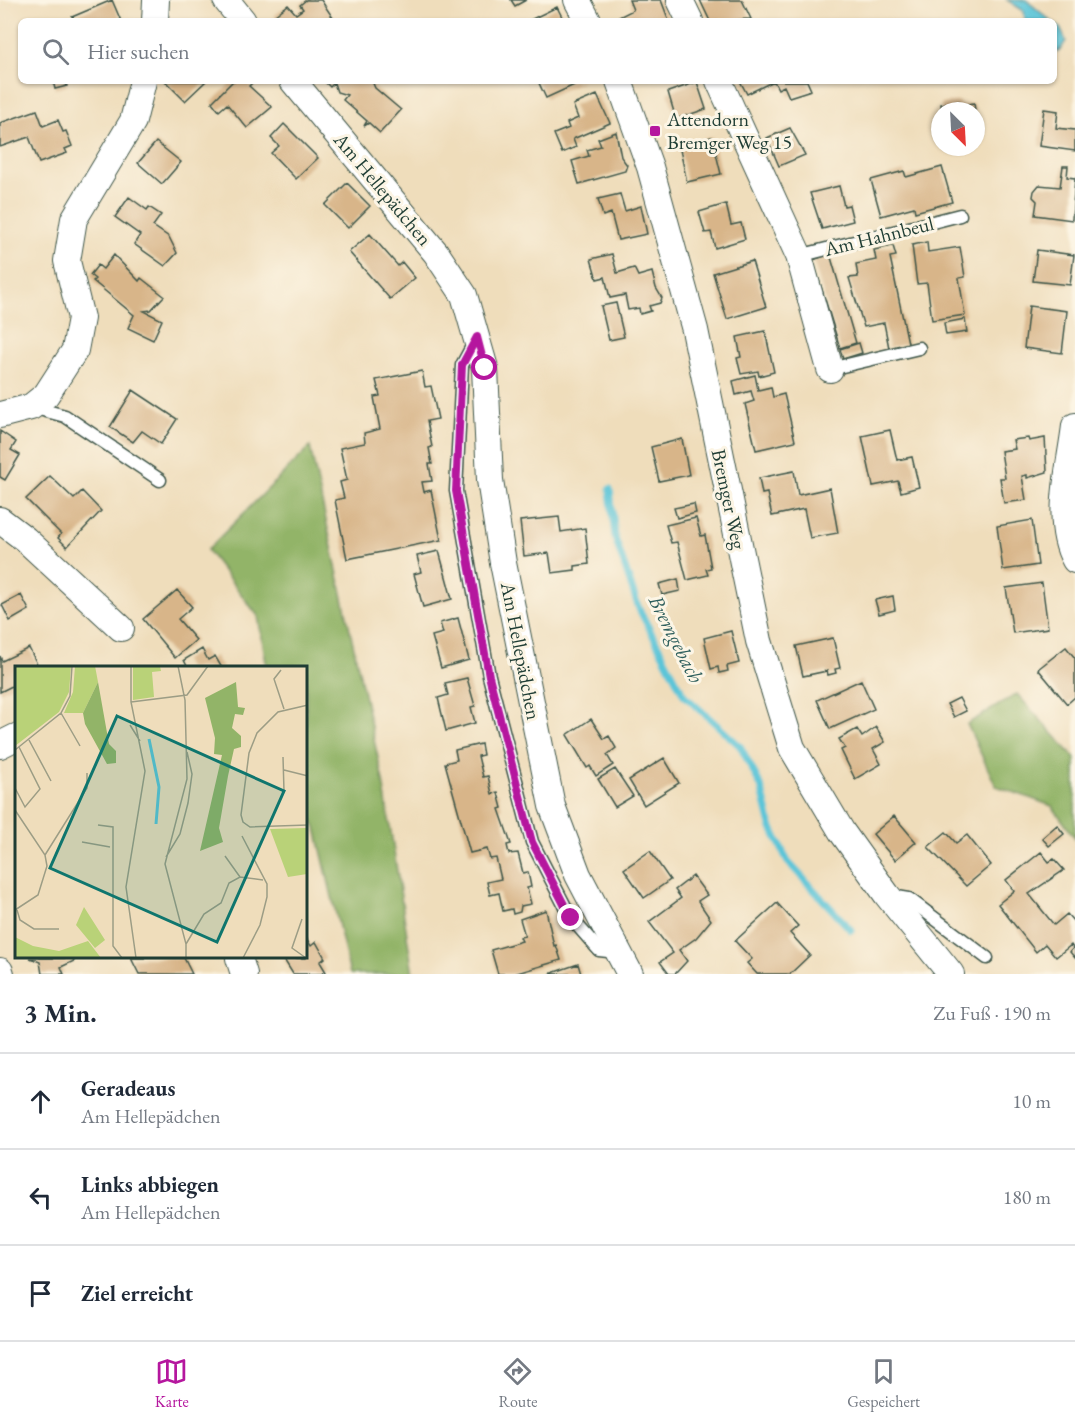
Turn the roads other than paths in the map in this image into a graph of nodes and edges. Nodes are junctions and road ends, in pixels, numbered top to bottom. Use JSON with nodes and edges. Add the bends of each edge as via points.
{"nodes":[{"id":1,"x":156,"y":0,"type":"edge"},
{"id":2,"x":226,"y":0,"type":"edge"},
{"id":3,"x":577,"y":0,"type":"edge"},
{"id":4,"x":680,"y":0,"type":"edge"},
{"id":5,"x":154,"y":18,"type":"edge"},
{"id":6,"x":241,"y":18,"type":"edge"},
{"id":7,"x":586,"y":18,"type":"edge"},
{"id":8,"x":689,"y":18,"type":"edge"},
{"id":9,"x":142,"y":84,"type":"edge"},
{"id":10,"x":295,"y":84,"type":"edge"},
{"id":11,"x":620,"y":84,"type":"edge"},
{"id":12,"x":720,"y":84,"type":"edge"},
{"id":13,"x":960,"y":215,"type":"dead end"},
{"id":14,"x":799,"y":256,"type":"junction"},
{"id":15,"x":477,"y":337,"type":"junction"},
{"id":16,"x":919,"y":348,"type":"dead end"},
{"id":17,"x":830,"y":369,"type":"joint"},
{"id":18,"x":31,"y":407,"type":"junction"},
{"id":19,"x":0,"y":415,"type":"edge"},
{"id":20,"x":1075,"y":426,"type":"edge"},
{"id":21,"x":160,"y":480,"type":"dead end"},
{"id":22,"x":0,"y":520,"type":"edge"},
{"id":23,"x":1075,"y":560,"type":"edge"},
{"id":24,"x":121,"y":628,"type":"dead end"},
{"id":25,"x":15,"y":738,"type":"edge"},
{"id":26,"x":0,"y":745,"type":"edge"},
{"id":27,"x":886,"y":895,"type":"junction"},
{"id":28,"x":617,"y":952,"type":"junction"},
{"id":29,"x":987,"y":958,"type":"dead end"},
{"id":30,"x":240,"y":959,"type":"edge"},
{"id":31,"x":244,"y":974,"type":"edge"},
{"id":32,"x":630,"y":974,"type":"edge"},
{"id":33,"x":951,"y":974,"type":"edge"}],
"edges":[{"from":1,"to":5,"type":"street"},
{"from":2,"to":6,"type":"street"},
{"from":3,"to":7,"type":"street"},
{"from":4,"to":8,"type":"street"},
{"from":9,"to":18,"type":"street","via":[[133,121],[74,219],[67,261],[81,318],[75,350],[46,395]]},
{"from":10,"to":15,"type":"street","name":"Am Hellepädchen","via":[[436,253],[464,295]]},
{"from":11,"to":27,"type":"street","name":"Bremger Weg","via":[[650,167],[695,330],[759,641],[792,748]]},
{"from":12,"to":14,"type":"street","name":"Am Hahnbeul"},
{"from":13,"to":14,"type":"lane","name":"Am Hahnbeul"},
{"from":14,"to":17,"type":"street","name":"Am Hahnbeul"},
{"from":15,"to":28,"type":"street","name":"Am Hellepädchen","via":[[485,368],[490,480],[503,563],[552,806],[578,875]]},
{"from":15,"to":28,"type":"lane","name":"Am Hellepädchen","via":[[462,365],[456,491],[489,676],[532,842],[571,918],[599,950]]},
{"from":16,"to":17,"type":"lane","name":"Am Hahnbeul"},
{"from":18,"to":19,"type":"street"},
{"from":18,"to":21,"type":"lane","via":[[65,416]]},
{"from":20,"to":23,"type":"street","via":[[1064,518]]},
{"from":22,"to":24,"type":"street","via":[[26,539]]},
{"from":25,"to":26,"type":"street"},
{"from":27,"to":29,"type":"lane","via":[[909,899]]},
{"from":27,"to":33,"type":"street","name":"Bremger Weg"},
{"from":28,"to":32,"type":"street","name":"Am Hellepädchen"},
{"from":30,"to":31,"type":"street"}]}
